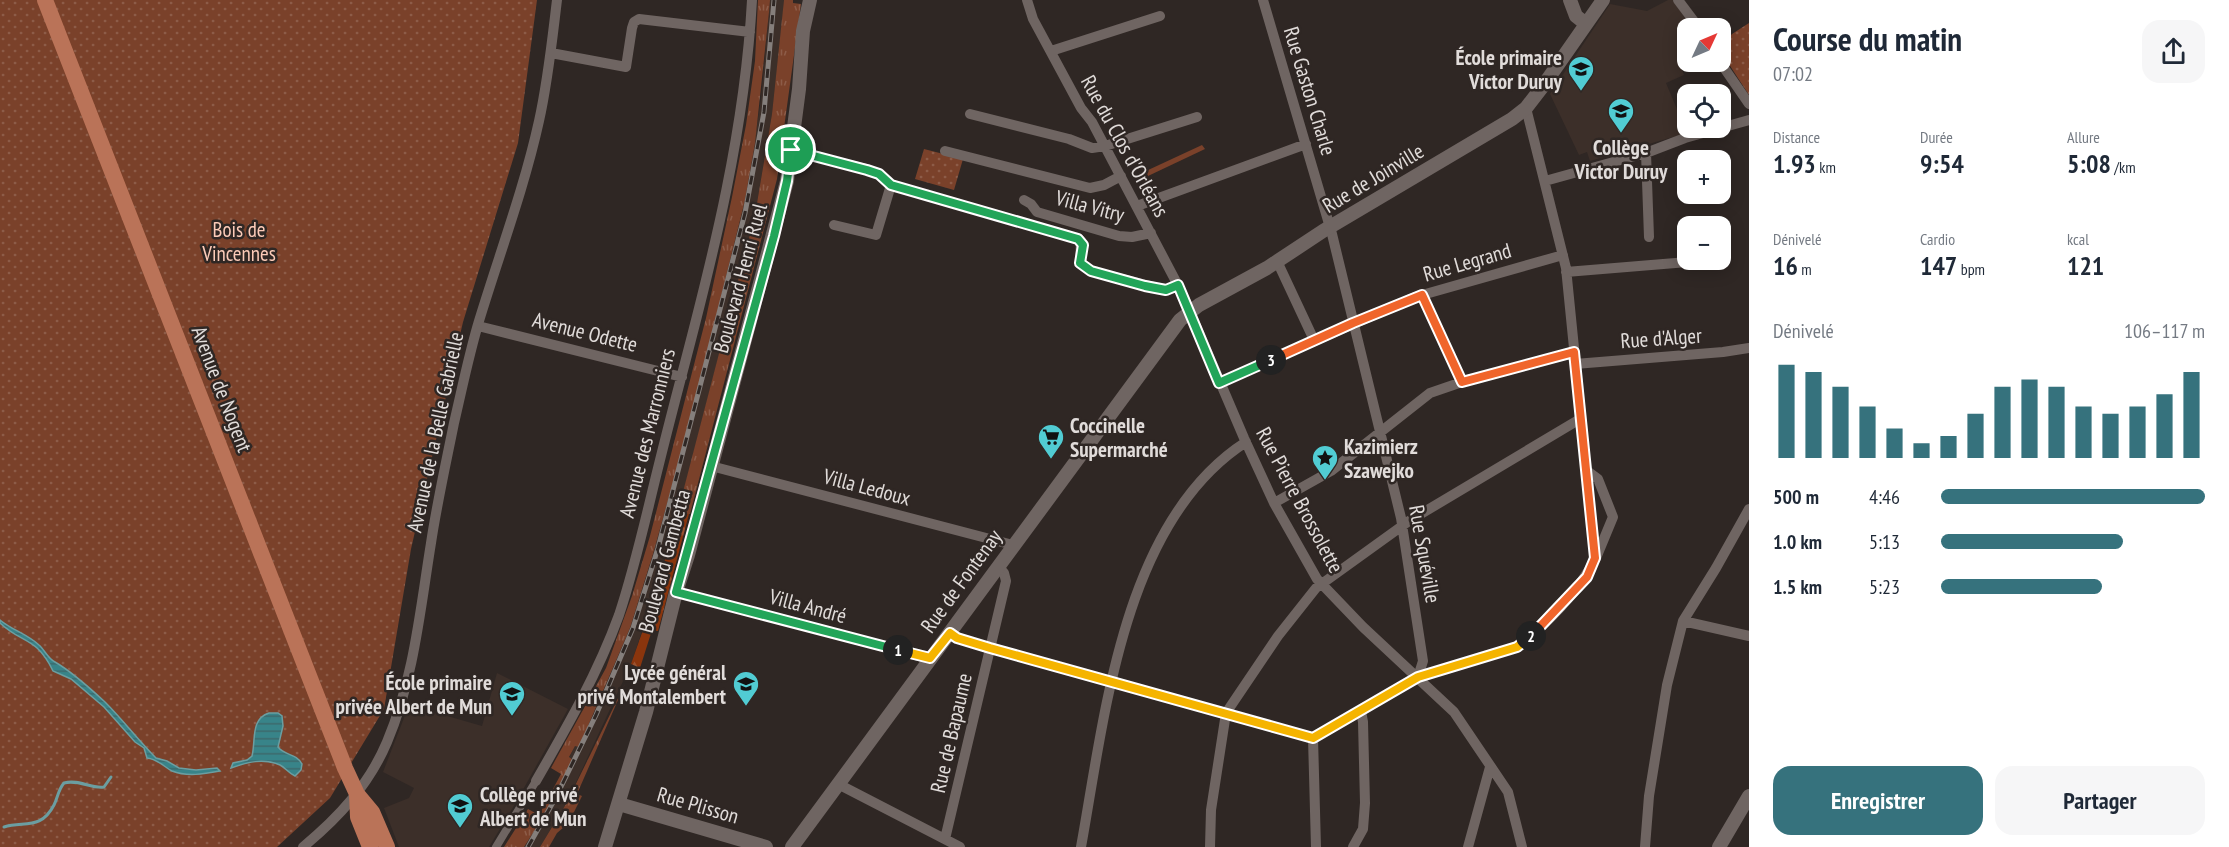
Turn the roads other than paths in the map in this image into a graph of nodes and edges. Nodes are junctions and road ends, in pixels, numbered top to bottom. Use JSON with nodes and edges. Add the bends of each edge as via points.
{"nodes":[{"id":1,"x":45,"y":0,"type":"edge"},
{"id":2,"x":557,"y":0,"type":"edge"},
{"id":3,"x":752,"y":0,"type":"edge"},
{"id":4,"x":810,"y":0,"type":"edge"},
{"id":5,"x":1027,"y":0,"type":"edge"},
{"id":6,"x":1263,"y":0,"type":"edge"},
{"id":7,"x":1570,"y":0,"type":"edge"},
{"id":8,"x":1603,"y":0,"type":"edge"},
{"id":9,"x":1678,"y":0,"type":"edge"},
{"id":10,"x":1160,"y":16,"type":"dead end"},
{"id":11,"x":1692,"y":18,"type":"edge"},
{"id":12,"x":1586,"y":24,"type":"junction"},
{"id":13,"x":750,"y":33,"type":"junction"},
{"id":14,"x":1051,"y":51,"type":"junction"},
{"id":15,"x":551,"y":53,"type":"junction"},
{"id":16,"x":1727,"y":72,"type":"edge"},
{"id":17,"x":1749,"y":104,"type":"edge"},
{"id":18,"x":1526,"y":108,"type":"junction"},
{"id":19,"x":970,"y":114,"type":"dead end"},
{"id":20,"x":1197,"y":117,"type":"dead end"},
{"id":21,"x":1749,"y":120,"type":"edge"},
{"id":22,"x":1306,"y":144,"type":"junction"},
{"id":23,"x":1105,"y":146,"type":"junction"},
{"id":24,"x":791,"y":150,"type":"junction"},
{"id":25,"x":945,"y":151,"type":"dead end"},
{"id":26,"x":1646,"y":153,"type":"junction"},
{"id":27,"x":1121,"y":176,"type":"junction"},
{"id":28,"x":1545,"y":181,"type":"junction"},
{"id":29,"x":891,"y":185,"type":"junction"},
{"id":30,"x":1024,"y":200,"type":"dead end"},
{"id":31,"x":1137,"y":206,"type":"junction"},
{"id":32,"x":834,"y":225,"type":"dead end"},
{"id":33,"x":1330,"y":227,"type":"junction"},
{"id":34,"x":1151,"y":232,"type":"junction"},
{"id":35,"x":1649,"y":237,"type":"dead end"},
{"id":36,"x":1563,"y":255,"type":"junction"},
{"id":37,"x":1277,"y":261,"type":"junction"},
{"id":38,"x":1677,"y":263,"type":"edge"},
{"id":39,"x":1566,"y":272,"type":"junction"},
{"id":40,"x":1178,"y":285,"type":"junction"},
{"id":41,"x":1422,"y":295,"type":"junction"},
{"id":42,"x":1190,"y":312,"type":"junction"},
{"id":43,"x":1353,"y":323,"type":"junction"},
{"id":44,"x":478,"y":326,"type":"junction"},
{"id":45,"x":1314,"y":340,"type":"junction"},
{"id":46,"x":1749,"y":348,"type":"edge"},
{"id":47,"x":1574,"y":352,"type":"junction"},
{"id":48,"x":1575,"y":364,"type":"junction"},
{"id":49,"x":1143,"y":369,"type":"joint"},
{"id":50,"x":682,"y":377,"type":"junction"},
{"id":51,"x":1462,"y":382,"type":"junction"},
{"id":52,"x":1219,"y":383,"type":"junction"},
{"id":53,"x":731,"y":389,"type":"joint"},
{"id":54,"x":1580,"y":419,"type":"junction"},
{"id":55,"x":1380,"y":434,"type":"junction"},
{"id":56,"x":1246,"y":442,"type":"junction"},
{"id":57,"x":711,"y":466,"type":"junction"},
{"id":58,"x":1586,"y":470,"type":"junction"},
{"id":59,"x":1274,"y":503,"type":"junction"},
{"id":60,"x":1749,"y":509,"type":"edge"},
{"id":61,"x":1402,"y":526,"type":"junction"},
{"id":62,"x":1013,"y":545,"type":"junction"},
{"id":63,"x":1595,"y":558,"type":"junction"},
{"id":64,"x":998,"y":566,"type":"junction"},
{"id":65,"x":1321,"y":585,"type":"junction"},
{"id":66,"x":676,"y":592,"type":"junction"},
{"id":67,"x":1683,"y":621,"type":"junction"},
{"id":68,"x":950,"y":633,"type":"junction"},
{"id":69,"x":1749,"y":636,"type":"edge"},
{"id":70,"x":990,"y":648,"type":"junction"},
{"id":71,"x":930,"y":658,"type":"junction"},
{"id":72,"x":1418,"y":677,"type":"junction"},
{"id":73,"x":1111,"y":680,"type":"junction"},
{"id":74,"x":1361,"y":711,"type":"junction"},
{"id":75,"x":1226,"y":713,"type":"junction"},
{"id":76,"x":1313,"y":738,"type":"junction"},
{"id":77,"x":1490,"y":767,"type":"junction"},
{"id":78,"x":536,"y":781,"type":"joint"},
{"id":79,"x":838,"y":784,"type":"junction"},
{"id":80,"x":357,"y":794,"type":"junction"},
{"id":81,"x":1749,"y":796,"type":"edge"},
{"id":82,"x":618,"y":804,"type":"junction"},
{"id":83,"x":945,"y":839,"type":"junction"},
{"id":84,"x":303,"y":847,"type":"edge"},
{"id":85,"x":370,"y":847,"type":"edge"},
{"id":86,"x":387,"y":847,"type":"edge"},
{"id":87,"x":496,"y":847,"type":"edge"},
{"id":88,"x":605,"y":847,"type":"edge"},
{"id":89,"x":766,"y":847,"type":"edge"},
{"id":90,"x":792,"y":847,"type":"edge"},
{"id":91,"x":960,"y":847,"type":"edge"},
{"id":92,"x":1081,"y":847,"type":"edge"},
{"id":93,"x":1210,"y":847,"type":"edge"},
{"id":94,"x":1316,"y":847,"type":"edge"},
{"id":95,"x":1353,"y":847,"type":"edge"},
{"id":96,"x":1468,"y":847,"type":"edge"},
{"id":97,"x":1522,"y":847,"type":"edge"},
{"id":98,"x":1646,"y":847,"type":"edge"},
{"id":99,"x":1719,"y":847,"type":"edge"}],
"edges":[{"from":1,"to":80,"type":"main road","name":"Avenue de Nogent"},
{"from":2,"to":15,"type":"street","name":"Avenue de la Belle Gabrielle"},
{"from":3,"to":13,"type":"street","name":"Avenue des Marronniers"},
{"from":4,"to":24,"type":"street","name":"Boulevard Henri Ruel","via":[[803,31]]},
{"from":5,"to":14,"type":"street","name":"Rue du Clos d'Orléans"},
{"from":6,"to":22,"type":"street","name":"Rue Gaston Charle"},
{"from":7,"to":12,"type":"street","via":[[1576,16]]},
{"from":8,"to":12,"type":"street","name":"Rue de Joinville"},
{"from":9,"to":11,"type":"street"},
{"from":10,"to":14,"type":"street"},
{"from":12,"to":18,"type":"street","name":"Rue de Joinville"},
{"from":13,"to":15,"type":"street","via":[[639,20],[632,28],[626,67]]},
{"from":13,"to":50,"type":"street","name":"Avenue des Marronniers","via":[[730,175]]},
{"from":14,"to":23,"type":"street","name":"Rue du Clos d'Orléans"},
{"from":15,"to":44,"type":"street","name":"Avenue de la Belle Gabrielle","via":[[530,158]]},
{"from":16,"to":17,"type":"street"},
{"from":18,"to":28,"type":"street"},
{"from":18,"to":33,"type":"street","name":"Rue de Joinville"},
{"from":19,"to":23,"type":"street","via":[[1092,148]]},
{"from":20,"to":23,"type":"street"},
{"from":21,"to":26,"type":"street"},
{"from":22,"to":31,"type":"street"},
{"from":22,"to":33,"type":"street","name":"Rue Gaston Charle"},
{"from":23,"to":27,"type":"street","name":"Rue du Clos d'Orléans"},
{"from":24,"to":29,"type":"street","via":[[879,174]]},
{"from":24,"to":53,"type":"street","name":"Boulevard Henri Ruel","via":[[775,229]]},
{"from":25,"to":27,"type":"street","via":[[1090,188]]},
{"from":26,"to":28,"type":"street"},
{"from":26,"to":35,"type":"street"},
{"from":27,"to":31,"type":"street","name":"Rue du Clos d'Orléans"},
{"from":28,"to":36,"type":"street"},
{"from":29,"to":32,"type":"street","via":[[876,235]]},
{"from":29,"to":40,"type":"street","via":[[1078,239],[1083,245],[1080,263],[1091,271],[1166,290]]},
{"from":30,"to":34,"type":"street","name":"Villa Vitry","via":[[1037,212],[1119,236]]},
{"from":31,"to":34,"type":"street","name":"Rue du Clos d'Orléans"},
{"from":33,"to":37,"type":"street","name":"Rue de Joinville"},
{"from":33,"to":43,"type":"street","name":"Rue Squéville"},
{"from":34,"to":40,"type":"street","name":"Rue du Clos d'Orléans"},
{"from":36,"to":39,"type":"street"},
{"from":36,"to":41,"type":"street","name":"Rue Legrand"},
{"from":37,"to":42,"type":"street","name":"Rue de Joinville"},
{"from":37,"to":45,"type":"street"},
{"from":38,"to":39,"type":"street"},
{"from":39,"to":47,"type":"street"},
{"from":40,"to":42,"type":"street","name":"Rue du Clos d'Orléans"},
{"from":41,"to":43,"type":"street","name":"Rue Legrand"},
{"from":41,"to":51,"type":"street"},
{"from":42,"to":49,"type":"street","name":"Rue de Joinville"},
{"from":42,"to":52,"type":"street","name":"Rue Pierre Brossolette"},
{"from":43,"to":45,"type":"street","name":"Rue Legrand"},
{"from":43,"to":55,"type":"street","name":"Rue Squéville"},
{"from":44,"to":50,"type":"street","name":"Avenue Odette"},
{"from":44,"to":80,"type":"street","name":"Avenue de la Belle Gabrielle","via":[[444,475],[410,674],[387,742]]},
{"from":45,"to":52,"type":"street","name":"Rue Legrand"},
{"from":46,"to":48,"type":"street","name":"Rue d'Alger"},
{"from":47,"to":48,"type":"street"},
{"from":47,"to":51,"type":"street"},
{"from":48,"to":54,"type":"street"},
{"from":49,"to":62,"type":"street","name":"Rue de Fontenay"},
{"from":50,"to":78,"type":"street","name":"Avenue des Marronniers","via":[[619,615],[577,709]]},
{"from":51,"to":55,"type":"street","via":[[1430,393]]},
{"from":52,"to":56,"type":"street","name":"Rue Pierre Brossolette"},
{"from":53,"to":57,"type":"street","name":"Boulevard Gambetta"},
{"from":54,"to":58,"type":"street"},
{"from":54,"to":61,"type":"street"},
{"from":55,"to":59,"type":"street","via":[[1331,471]]},
{"from":55,"to":61,"type":"street","name":"Rue Squéville"},
{"from":56,"to":59,"type":"street","name":"Rue Pierre Brossolette"},
{"from":56,"to":73,"type":"street","via":[[1199,482],[1177,509],[1152,558],[1120,641]]},
{"from":57,"to":62,"type":"street","name":"Villa Ledoux"},
{"from":57,"to":66,"type":"street","name":"Boulevard Gambetta"},
{"from":58,"to":63,"type":"street"},
{"from":58,"to":63,"type":"street","via":[[1598,479],[1613,517]]},
{"from":59,"to":65,"type":"street","name":"Rue Pierre Brossolette"},
{"from":60,"to":67,"type":"street"},
{"from":61,"to":65,"type":"street"},
{"from":61,"to":72,"type":"street","name":"Rue Squéville","via":[[1423,661]]},
{"from":62,"to":64,"type":"street","name":"Rue de Fontenay"},
{"from":63,"to":72,"type":"street","via":[[1587,577],[1517,647]]},
{"from":64,"to":68,"type":"street","name":"Rue de Fontenay"},
{"from":64,"to":70,"type":"street","name":"Rue de Bapaume","via":[[1006,581]]},
{"from":65,"to":72,"type":"street","name":"Rue Pierre Brossolette"},
{"from":65,"to":75,"type":"street","via":[[1278,636]]},
{"from":66,"to":71,"type":"street","name":"Villa André"},
{"from":66,"to":82,"type":"street","name":"Boulevard Gambetta"},
{"from":67,"to":69,"type":"street"},
{"from":67,"to":98,"type":"street","via":[[1667,685],[1649,796]]},
{"from":68,"to":70,"type":"street"},
{"from":68,"to":71,"type":"street","name":"Rue de Fontenay"},
{"from":70,"to":73,"type":"street"},
{"from":70,"to":83,"type":"street","name":"Rue de Bapaume"},
{"from":71,"to":79,"type":"street","name":"Rue de Fontenay"},
{"from":72,"to":74,"type":"street"},
{"from":72,"to":77,"type":"street","name":"Rue Pierre Brossolette","via":[[1454,712]]},
{"from":73,"to":75,"type":"street"},
{"from":73,"to":92,"type":"street"},
{"from":74,"to":76,"type":"street"},
{"from":74,"to":95,"type":"street","via":[[1365,803],[1363,829]]},
{"from":75,"to":76,"type":"street"},
{"from":75,"to":93,"type":"street","via":[[1211,810]]},
{"from":76,"to":94,"type":"street"},
{"from":77,"to":96,"type":"street"},
{"from":77,"to":97,"type":"street","name":"Rue Pierre Brossolette","via":[[1508,792]]},
{"from":78,"to":87,"type":"street","name":"Avenue des Marronniers"},
{"from":79,"to":83,"type":"street"},
{"from":79,"to":90,"type":"street","name":"Rue de Fontenay"},
{"from":80,"to":84,"type":"street","name":"Avenue de la Belle Gabrielle"},
{"from":80,"to":85,"type":"main road","via":[[358,818]]},
{"from":80,"to":86,"type":"main road","via":[[372,812]]},
{"from":81,"to":99,"type":"street"},
{"from":82,"to":88,"type":"street","name":"Boulevard Gambetta"},
{"from":82,"to":89,"type":"street","name":"Rue Plisson"},
{"from":83,"to":91,"type":"street"}]}
